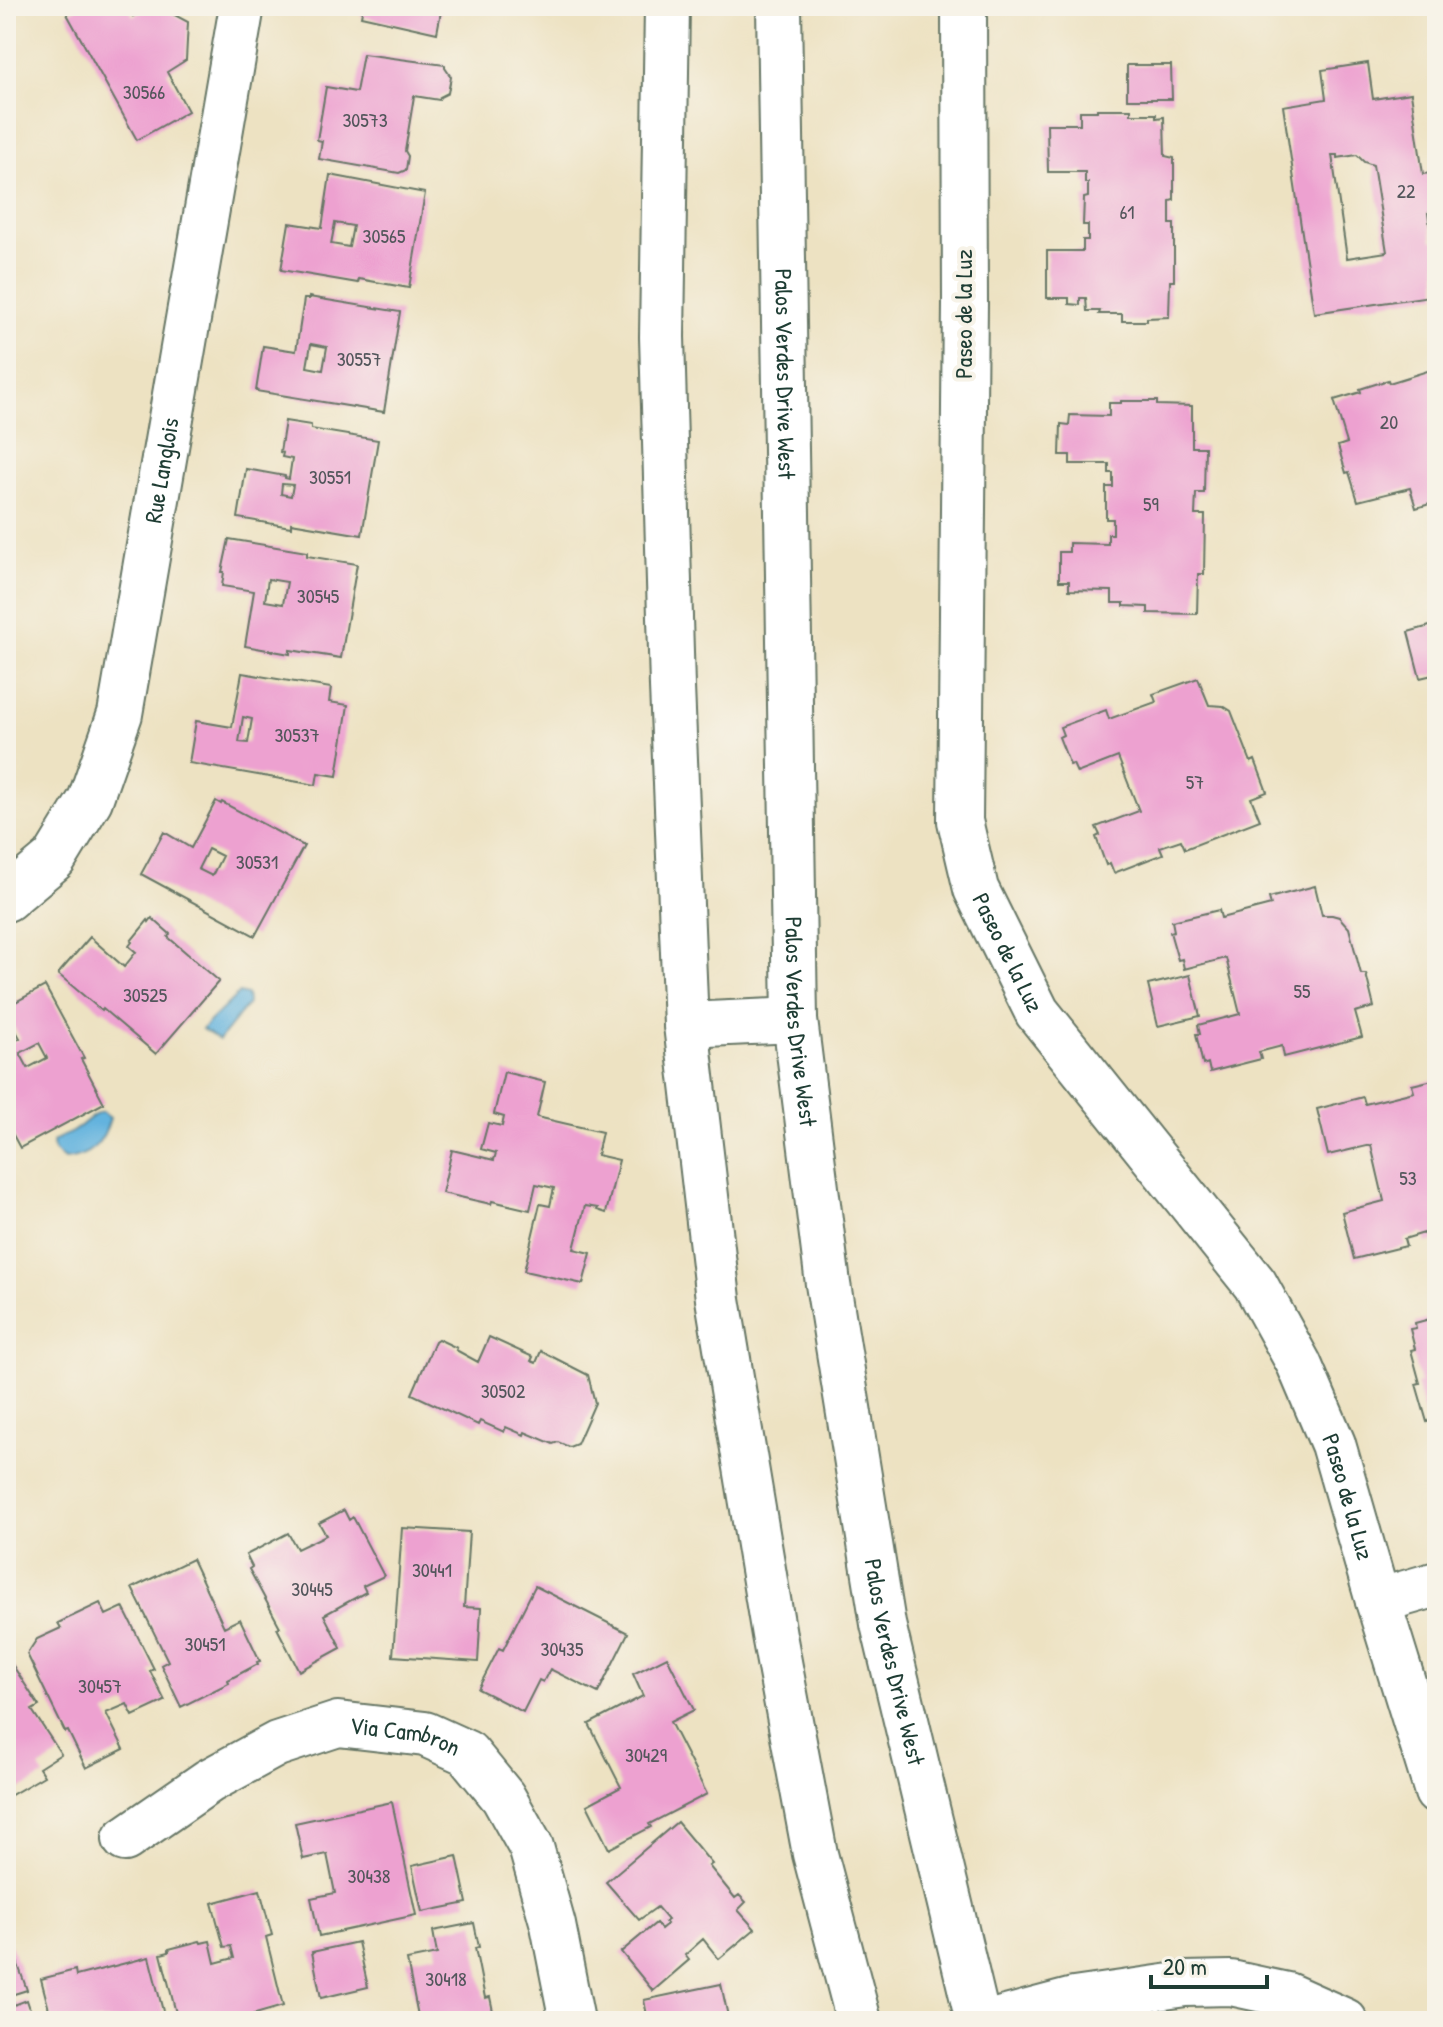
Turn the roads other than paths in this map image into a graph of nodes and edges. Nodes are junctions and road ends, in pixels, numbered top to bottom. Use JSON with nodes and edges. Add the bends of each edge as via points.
{"nodes":[{"id":1,"x":242,"y":6,"type":"edge"},
{"id":2,"x":667,"y":6,"type":"edge"},
{"id":3,"x":779,"y":6,"type":"edge"},
{"id":4,"x":964,"y":6,"type":"edge"},
{"id":5,"x":6,"y":899,"type":"edge"},
{"id":6,"x":795,"y":1020,"type":"junction"},
{"id":7,"x":686,"y":1025,"type":"junction"},
{"id":8,"x":1437,"y":1584,"type":"edge"},
{"id":9,"x":1378,"y":1601,"type":"junction"},
{"id":10,"x":1437,"y":1792,"type":"edge"},
{"id":11,"x":125,"y":1839,"type":"dead end"},
{"id":12,"x":572,"y":2021,"type":"edge"},
{"id":13,"x":859,"y":2021,"type":"edge"},
{"id":14,"x":978,"y":2021,"type":"edge"},
{"id":15,"x":995,"y":2021,"type":"edge"},
{"id":16,"x":1345,"y":2021,"type":"edge"}],
"edges":[{"from":1,"to":5,"type":"main road","name":"Rue Langlois","via":[[120,714],[90,800],[54,859]]},
{"from":2,"to":7,"type":"main road","via":[[662,337]]},
{"from":3,"to":6,"type":"main road","name":"Palos Verdes Drive West"},
{"from":4,"to":9,"type":"main road","name":"Paseo de la Luz","via":[[960,821],[976,889],[1037,1012],[1255,1284],[1299,1364],[1333,1444]]},
{"from":6,"to":7,"type":"main road"},
{"from":6,"to":14,"type":"main road","name":"Palos Verdes Drive West","via":[[828,1284],[883,1624]]},
{"from":7,"to":13,"type":"main road","via":[[718,1299],[774,1635],[815,1854]]},
{"from":8,"to":9,"type":"main road"},
{"from":9,"to":10,"type":"main road","name":"Paseo de la Luz"},
{"from":11,"to":12,"type":"main road","name":"Via Cambron","via":[[209,1781],[277,1744],[338,1724],[425,1734],[467,1753],[503,1797],[531,1847]]},
{"from":15,"to":16,"type":"main road","via":[[1074,2000],[1231,1983],[1287,1995]]}]}
